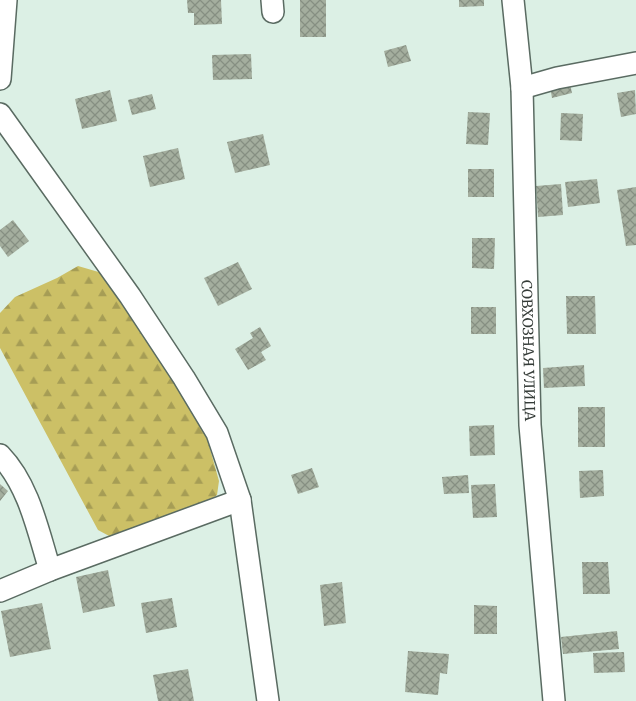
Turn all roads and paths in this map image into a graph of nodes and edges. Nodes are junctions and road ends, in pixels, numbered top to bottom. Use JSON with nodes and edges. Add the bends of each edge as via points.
{"nodes":[{"id":1,"x":6,"y":0,"type":"edge"},
{"id":2,"x":514,"y":0,"type":"edge"},
{"id":3,"x":636,"y":63,"type":"edge"},
{"id":4,"x":0,"y":79,"type":"edge"},
{"id":5,"x":522,"y":88,"type":"junction"},
{"id":6,"x":0,"y":114,"type":"edge"},
{"id":7,"x":0,"y":455,"type":"edge"},
{"id":8,"x":240,"y":500,"type":"junction"},
{"id":9,"x":50,"y":570,"type":"junction"},
{"id":10,"x":0,"y":591,"type":"edge"},
{"id":11,"x":268,"y":701,"type":"edge"},
{"id":12,"x":554,"y":701,"type":"edge"}],
"edges":[{"from":1,"to":4,"type":"street"},
{"from":2,"to":5,"type":"street","name":"СОВХОЗНАЯ УЛИЦА"},
{"from":3,"to":5,"type":"street"},
{"from":5,"to":12,"type":"street","name":"СОВХОЗНАЯ УЛИЦА","via":[[530,425]]},
{"from":6,"to":8,"type":"street","via":[[184,378],[217,433]]},
{"from":7,"to":9,"type":"street","via":[[20,482]]},
{"from":8,"to":9,"type":"street"},
{"from":8,"to":11,"type":"street"},
{"from":9,"to":10,"type":"street"}]}
